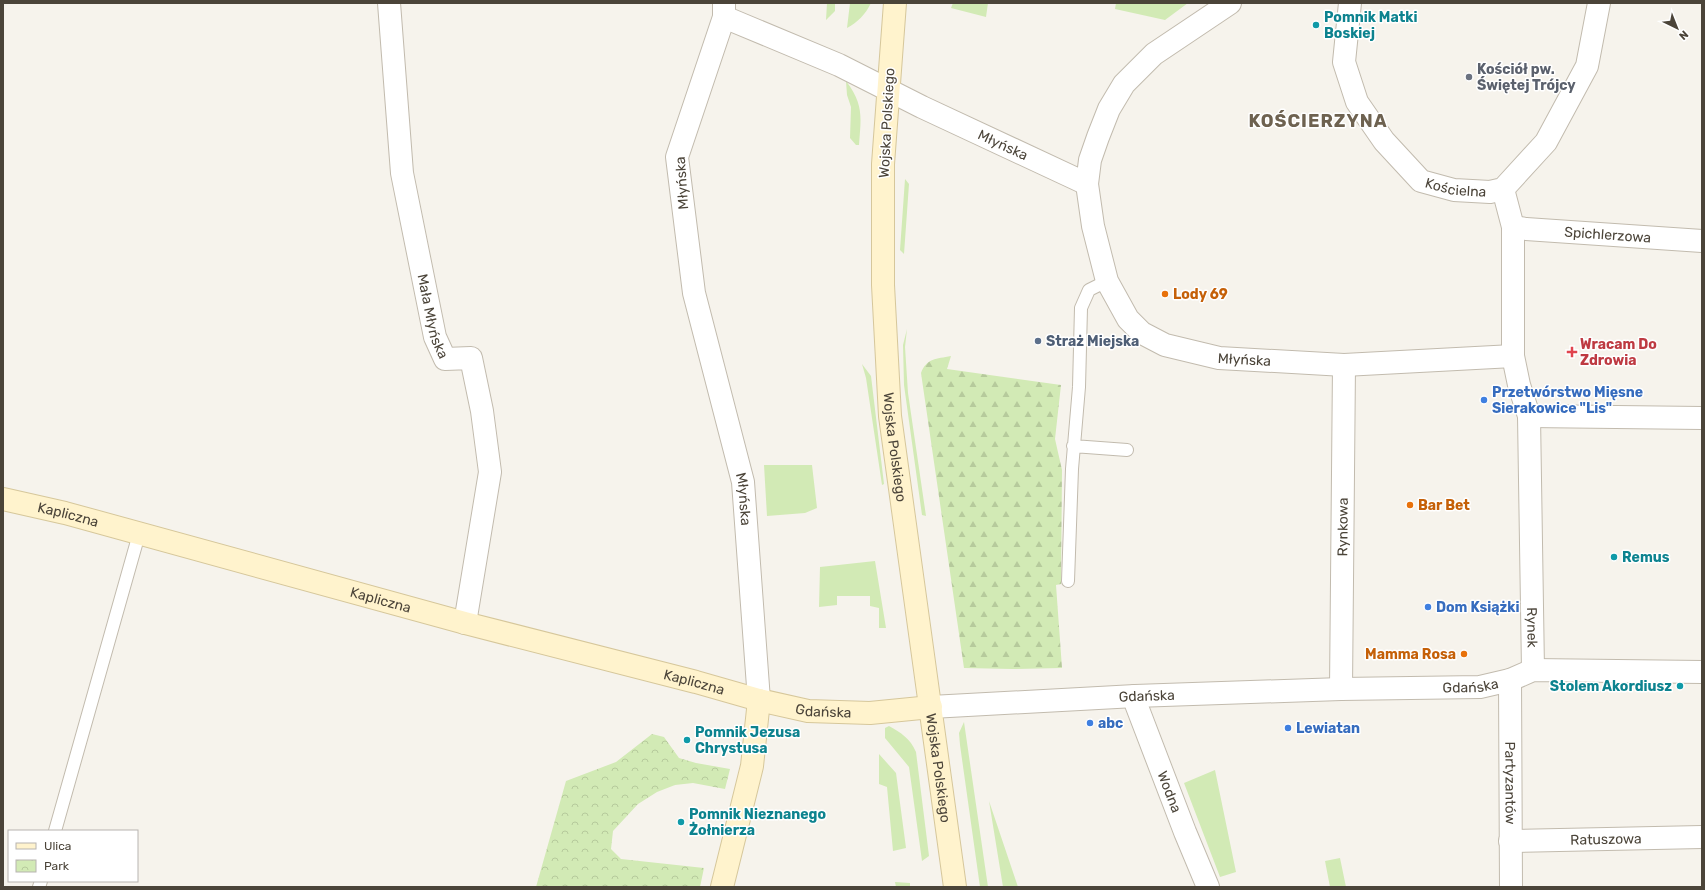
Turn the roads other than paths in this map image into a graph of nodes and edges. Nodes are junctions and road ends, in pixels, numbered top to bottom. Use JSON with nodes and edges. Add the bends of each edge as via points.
{"nodes":[{"id":1,"x":389,"y":3,"type":"edge"},
{"id":2,"x":895,"y":3,"type":"edge"},
{"id":3,"x":1230,"y":3,"type":"edge"},
{"id":4,"x":1350,"y":3,"type":"edge"},
{"id":5,"x":1599,"y":3,"type":"edge"},
{"id":6,"x":724,"y":10,"type":"edge"},
{"id":7,"x":888,"y":91,"type":"junction"},
{"id":8,"x":1087,"y":184,"type":"junction"},
{"id":9,"x":1503,"y":189,"type":"junction"},
{"id":10,"x":1513,"y":227,"type":"junction"},
{"id":11,"x":1702,"y":240,"type":"edge"},
{"id":12,"x":1107,"y":281,"type":"junction"},
{"id":13,"x":1513,"y":356,"type":"junction"},
{"id":14,"x":1344,"y":365,"type":"junction"},
{"id":15,"x":1529,"y":416,"type":"junction"},
{"id":16,"x":1702,"y":418,"type":"edge"},
{"id":17,"x":1073,"y":446,"type":"junction"},
{"id":18,"x":1128,"y":450,"type":"dead end"},
{"id":19,"x":3,"y":499,"type":"edge"},
{"id":20,"x":139,"y":534,"type":"junction"},
{"id":21,"x":1068,"y":581,"type":"dead end"},
{"id":22,"x":464,"y":623,"type":"junction"},
{"id":23,"x":1533,"y":670,"type":"junction"},
{"id":24,"x":1702,"y":672,"type":"edge"},
{"id":25,"x":1510,"y":680,"type":"junction"},
{"id":26,"x":1341,"y":689,"type":"junction"},
{"id":27,"x":1135,"y":696,"type":"junction"},
{"id":28,"x":759,"y":700,"type":"junction"},
{"id":29,"x":931,"y":707,"type":"junction"},
{"id":30,"x":55,"y":830,"type":"edge"},
{"id":31,"x":1702,"y":837,"type":"edge"},
{"id":32,"x":1510,"y":841,"type":"junction"},
{"id":33,"x":722,"y":887,"type":"edge"},
{"id":34,"x":955,"y":887,"type":"edge"},
{"id":35,"x":1208,"y":887,"type":"edge"},
{"id":36,"x":1511,"y":887,"type":"edge"}],
"edges":[{"from":1,"to":22,"type":"street","name":"Mała Młyńska","via":[[402,173],[436,337],[445,359],[471,358],[482,411],[490,472]]},
{"from":2,"to":7,"type":"street","name":"Wojska Polskiego"},
{"from":3,"to":8,"type":"street","name":"Młyńska","via":[[1154,54],[1124,84],[1109,109],[1098,137],[1090,160]]},
{"from":4,"to":9,"type":"street","name":"Kościelna","via":[[1344,62],[1357,102],[1384,141],[1420,181],[1454,190],[1490,192]]},
{"from":5,"to":9,"type":"street","name":"Kościelna","via":[[1587,66],[1546,142]]},
{"from":6,"to":7,"type":"street","name":"Młyńska"},
{"from":6,"to":28,"type":"street","name":"Młyńska","via":[[677,157],[694,293],[744,482]]},
{"from":7,"to":8,"type":"street","name":"Młyńska"},
{"from":7,"to":29,"type":"street","name":"Wojska Polskiego","via":[[883,164],[883,285],[890,416]]},
{"from":8,"to":12,"type":"street","name":"Młyńska","via":[[1093,226]]},
{"from":9,"to":10,"type":"street","name":"Kościelna"},
{"from":10,"to":11,"type":"street","name":"Spichlerzowa","via":[[1526,230]]},
{"from":10,"to":13,"type":"street","name":"Kościelna"},
{"from":12,"to":14,"type":"street","name":"Młyńska","via":[[1128,319],[1142,333],[1165,345],[1219,358]]},
{"from":12,"to":17,"type":"lane","via":[[1089,290],[1081,308]]},
{"from":13,"to":14,"type":"street","name":"Młyńska"},
{"from":13,"to":15,"type":"street","name":"Rynek"},
{"from":14,"to":26,"type":"street","name":"Rynkowa"},
{"from":15,"to":16,"type":"street"},
{"from":15,"to":23,"type":"street","name":"Rynek"},
{"from":17,"to":18,"type":"lane"},
{"from":17,"to":21,"type":"lane"},
{"from":19,"to":20,"type":"street","name":"Kapliczna"},
{"from":20,"to":22,"type":"street","name":"Kapliczna"},
{"from":20,"to":30,"type":"lane"},
{"from":22,"to":28,"type":"street","name":"Kapliczna"},
{"from":23,"to":24,"type":"street"},
{"from":23,"to":25,"type":"street","name":"Gdańska"},
{"from":25,"to":26,"type":"street","name":"Gdańska","via":[[1480,687]]},
{"from":25,"to":32,"type":"street","name":"Partyzantów"},
{"from":26,"to":27,"type":"street","name":"Gdańska"},
{"from":27,"to":29,"type":"street","name":"Gdańska"},
{"from":27,"to":35,"type":"street","name":"Wodna","via":[[1179,818]]},
{"from":28,"to":29,"type":"street","name":"Gdańska","via":[[808,711],[862,713]]},
{"from":28,"to":33,"type":"street","via":[[752,766]]},
{"from":29,"to":34,"type":"street","name":"Wojska Polskiego"},
{"from":31,"to":32,"type":"street","name":"Ratuszowa"},
{"from":32,"to":36,"type":"street","name":"Partyzantów"}]}
